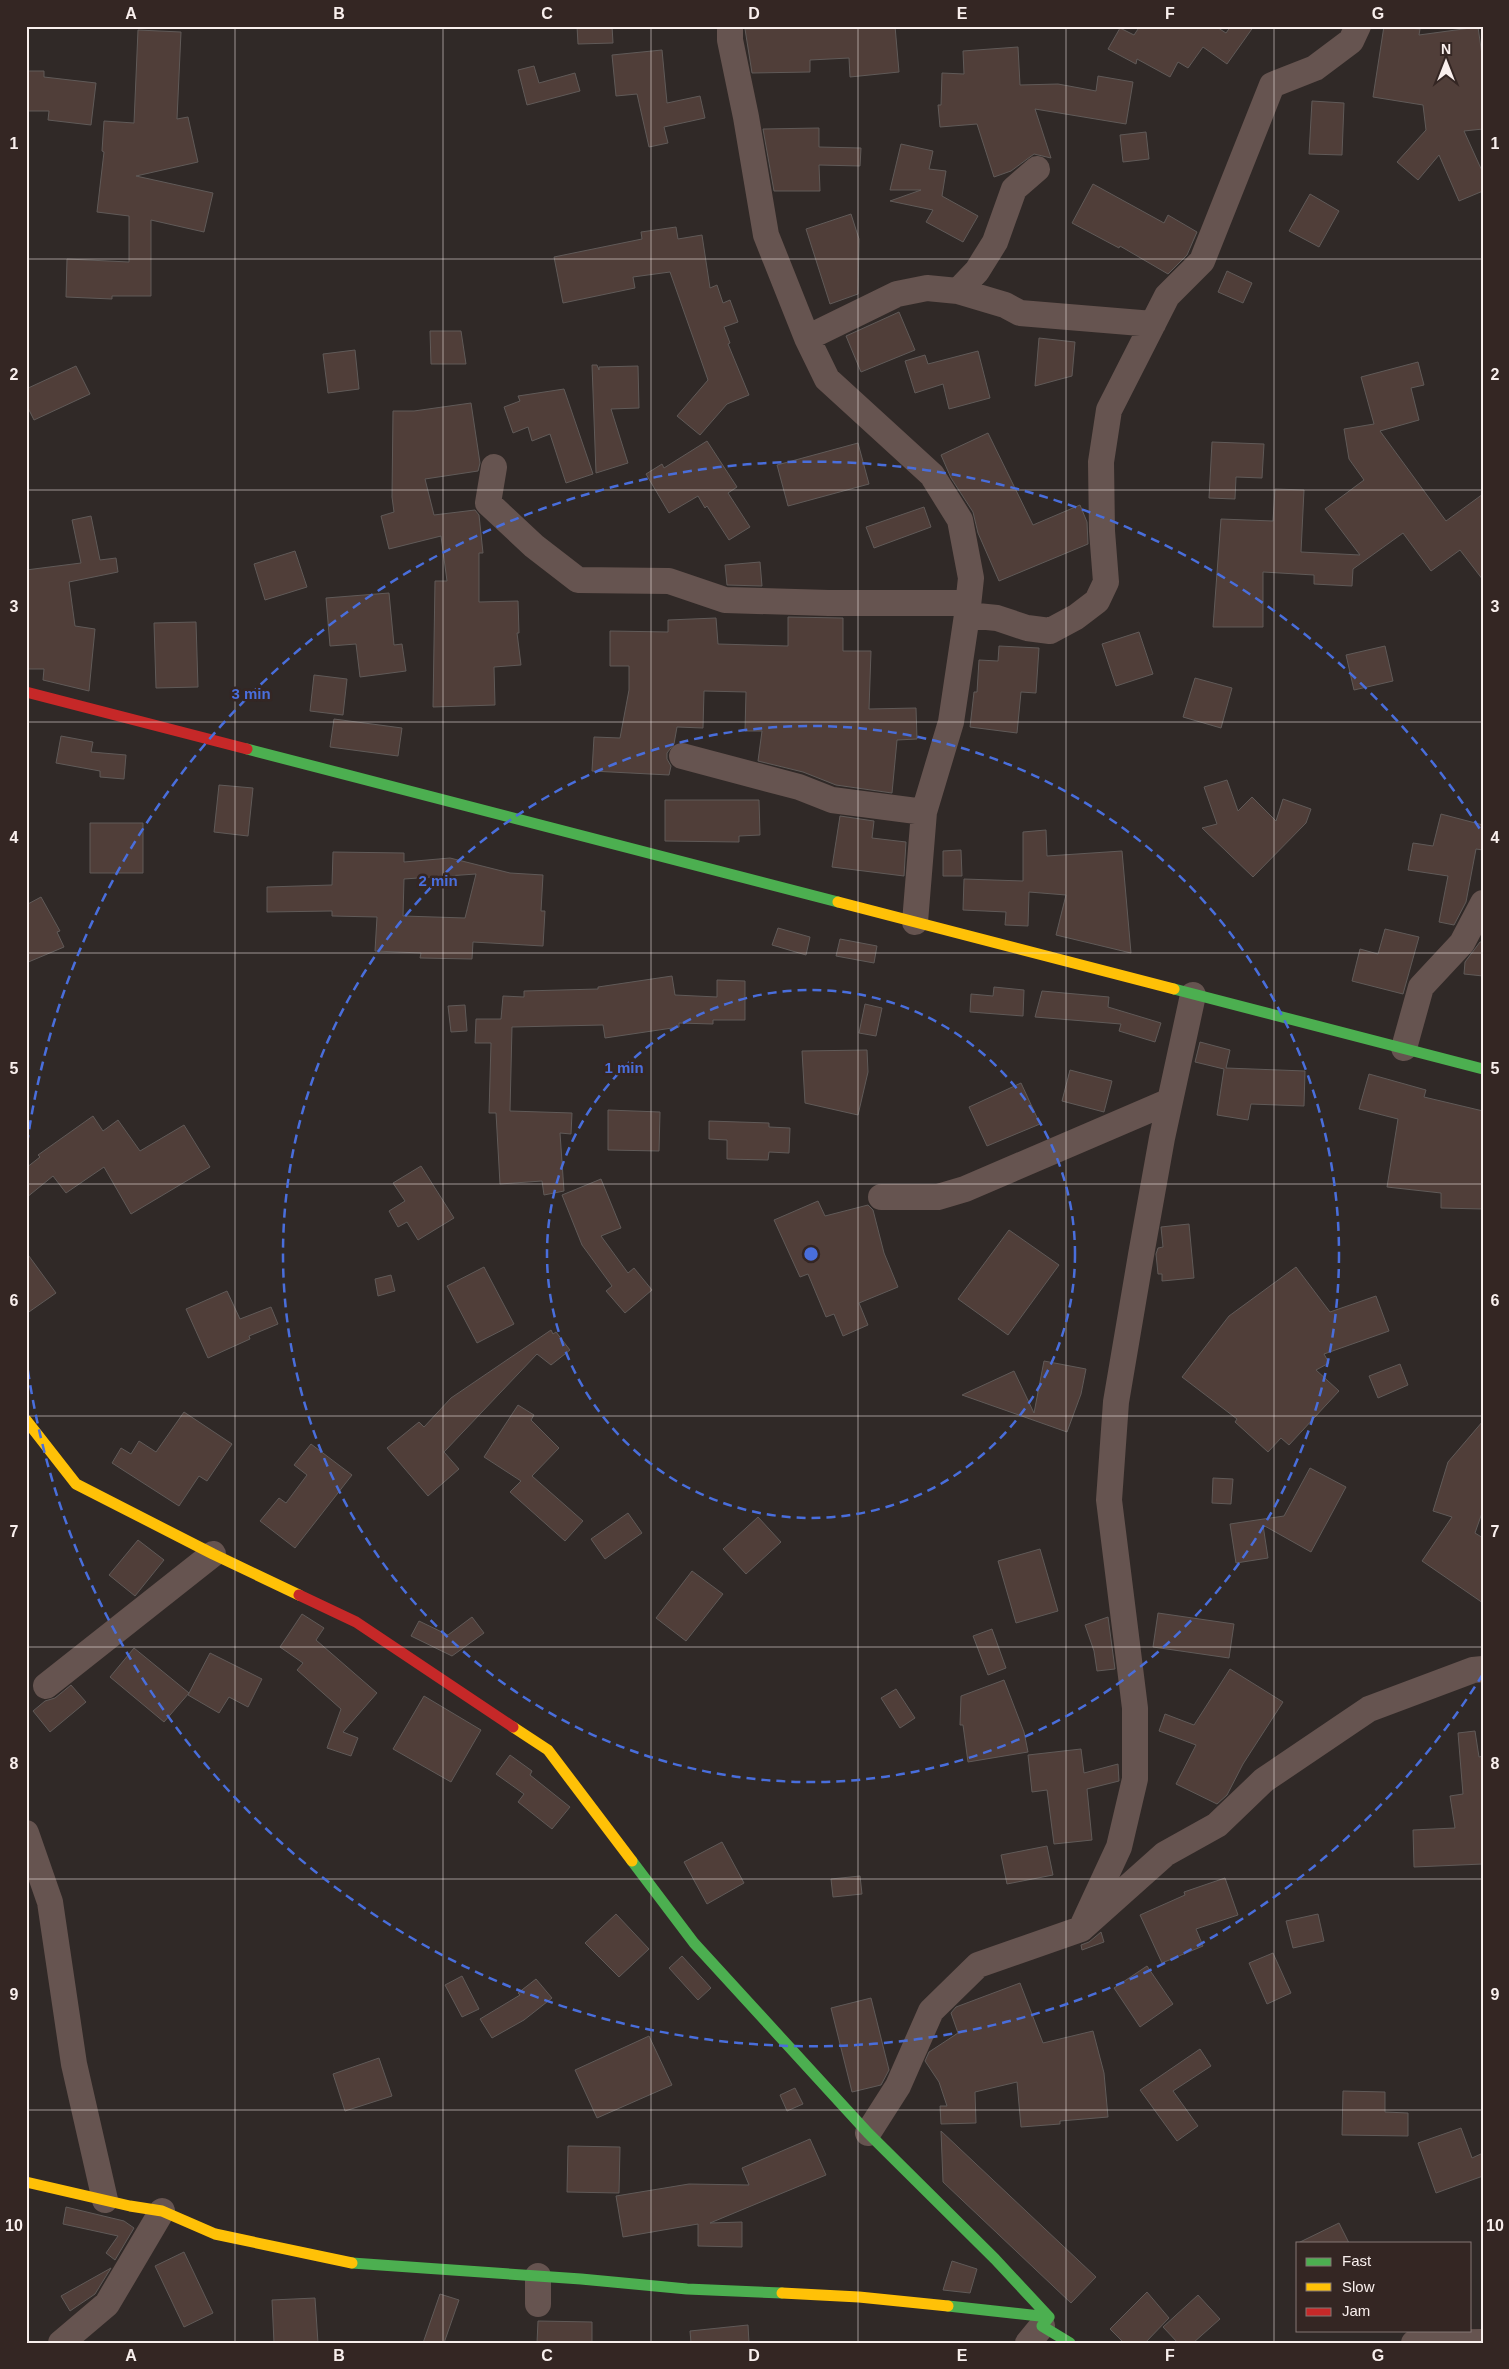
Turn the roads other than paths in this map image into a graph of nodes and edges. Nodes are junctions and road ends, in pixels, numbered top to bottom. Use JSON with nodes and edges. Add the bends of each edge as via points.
{"nodes":[{"id":1,"x":730,"y":26,"type":"edge"},
{"id":2,"x":1358,"y":26,"type":"edge"},
{"id":3,"x":1037,"y":169,"type":"dead end"},
{"id":4,"x":958,"y":291,"type":"junction"},
{"id":5,"x":1153,"y":324,"type":"junction"},
{"id":6,"x":807,"y":338,"type":"junction"},
{"id":7,"x":494,"y":467,"type":"dead end"},
{"id":8,"x":967,"y":609,"type":"junction"},
{"id":9,"x":26,"y":692,"type":"edge"},
{"id":10,"x":682,"y":756,"type":"dead end"},
{"id":11,"x":924,"y":812,"type":"junction"},
{"id":12,"x":1483,"y":903,"type":"edge"},
{"id":13,"x":915,"y":922,"type":"junction"},
{"id":14,"x":1194,"y":995,"type":"junction"},
{"id":15,"x":1404,"y":1048,"type":"junction"},
{"id":16,"x":1483,"y":1069,"type":"edge"},
{"id":17,"x":1170,"y":1101,"type":"junction"},
{"id":18,"x":881,"y":1197,"type":"dead end"},
{"id":19,"x":26,"y":1420,"type":"edge"},
{"id":20,"x":213,"y":1554,"type":"junction"},
{"id":21,"x":1483,"y":1669,"type":"edge"},
{"id":22,"x":46,"y":1686,"type":"dead end"},
{"id":23,"x":26,"y":1833,"type":"edge"},
{"id":24,"x":1081,"y":1929,"type":"junction"},
{"id":25,"x":868,"y":2133,"type":"junction"},
{"id":26,"x":26,"y":2182,"type":"edge"},
{"id":27,"x":105,"y":2200,"type":"junction"},
{"id":28,"x":162,"y":2211,"type":"junction"},
{"id":29,"x":538,"y":2276,"type":"junction"},
{"id":30,"x":538,"y":2304,"type":"dead end"},
{"id":31,"x":1040,"y":2329,"type":"edge"},
{"id":32,"x":1483,"y":2342,"type":"edge"},
{"id":33,"x":61,"y":2343,"type":"edge"},
{"id":34,"x":1070,"y":2343,"type":"edge"},
{"id":35,"x":1414,"y":2343,"type":"edge"}],
"edges":[{"from":1,"to":6,"type":"street","via":[[766,235]]},
{"from":2,"to":5,"type":"street","via":[[1351,41],[1315,68],[1272,85],[1202,261],[1167,296]]},
{"from":3,"to":4,"type":"street","via":[[1014,189],[995,242],[977,271]]},
{"from":4,"to":5,"type":"street","via":[[1020,313]]},
{"from":4,"to":6,"type":"street","via":[[927,288],[897,294]]},
{"from":5,"to":8,"type":"street","via":[[1109,410],[1101,462],[1106,582],[1097,601],[1050,631],[1027,628]]},
{"from":6,"to":8,"type":"street","via":[[827,379],[932,475],[960,520],[970,578]]},
{"from":7,"to":8,"type":"street","via":[[488,503],[578,580],[669,581],[725,600]]},
{"from":8,"to":11,"type":"street","via":[[951,722]]},
{"from":9,"to":13,"type":"street"},
{"from":10,"to":11,"type":"street","via":[[799,787],[832,800]]},
{"from":11,"to":13,"type":"street"},
{"from":12,"to":15,"type":"street","via":[[1462,943],[1421,987]]},
{"from":13,"to":14,"type":"street"},
{"from":14,"to":15,"type":"street"},
{"from":14,"to":17,"type":"street"},
{"from":15,"to":16,"type":"street"},
{"from":17,"to":18,"type":"street","via":[[965,1189],[938,1197]]},
{"from":17,"to":24,"type":"street","via":[[1116,1402],[1109,1500],[1135,1708],[1135,1779],[1118,1847]]},
{"from":19,"to":20,"type":"street","via":[[76,1484]]},
{"from":20,"to":22,"type":"street"},
{"from":20,"to":25,"type":"street","via":[[356,1622],[548,1750],[694,1943]]},
{"from":21,"to":24,"type":"street","via":[[1369,1709],[1264,1780],[1217,1825],[1165,1854]]},
{"from":23,"to":27,"type":"street","via":[[50,1902],[74,2064]]},
{"from":24,"to":25,"type":"street","via":[[978,1965],[931,2010],[898,2086]]},
{"from":25,"to":31,"type":"street","via":[[995,2259]]},
{"from":26,"to":27,"type":"street"},
{"from":27,"to":28,"type":"street"},
{"from":28,"to":29,"type":"street","via":[[215,2234],[363,2265]]},
{"from":28,"to":33,"type":"street","via":[[107,2304]]},
{"from":29,"to":30,"type":"street"},
{"from":29,"to":31,"type":"street","via":[[687,2289],[859,2297]]},
{"from":31,"to":34,"type":"street"},
{"from":32,"to":35,"type":"street"}]}
